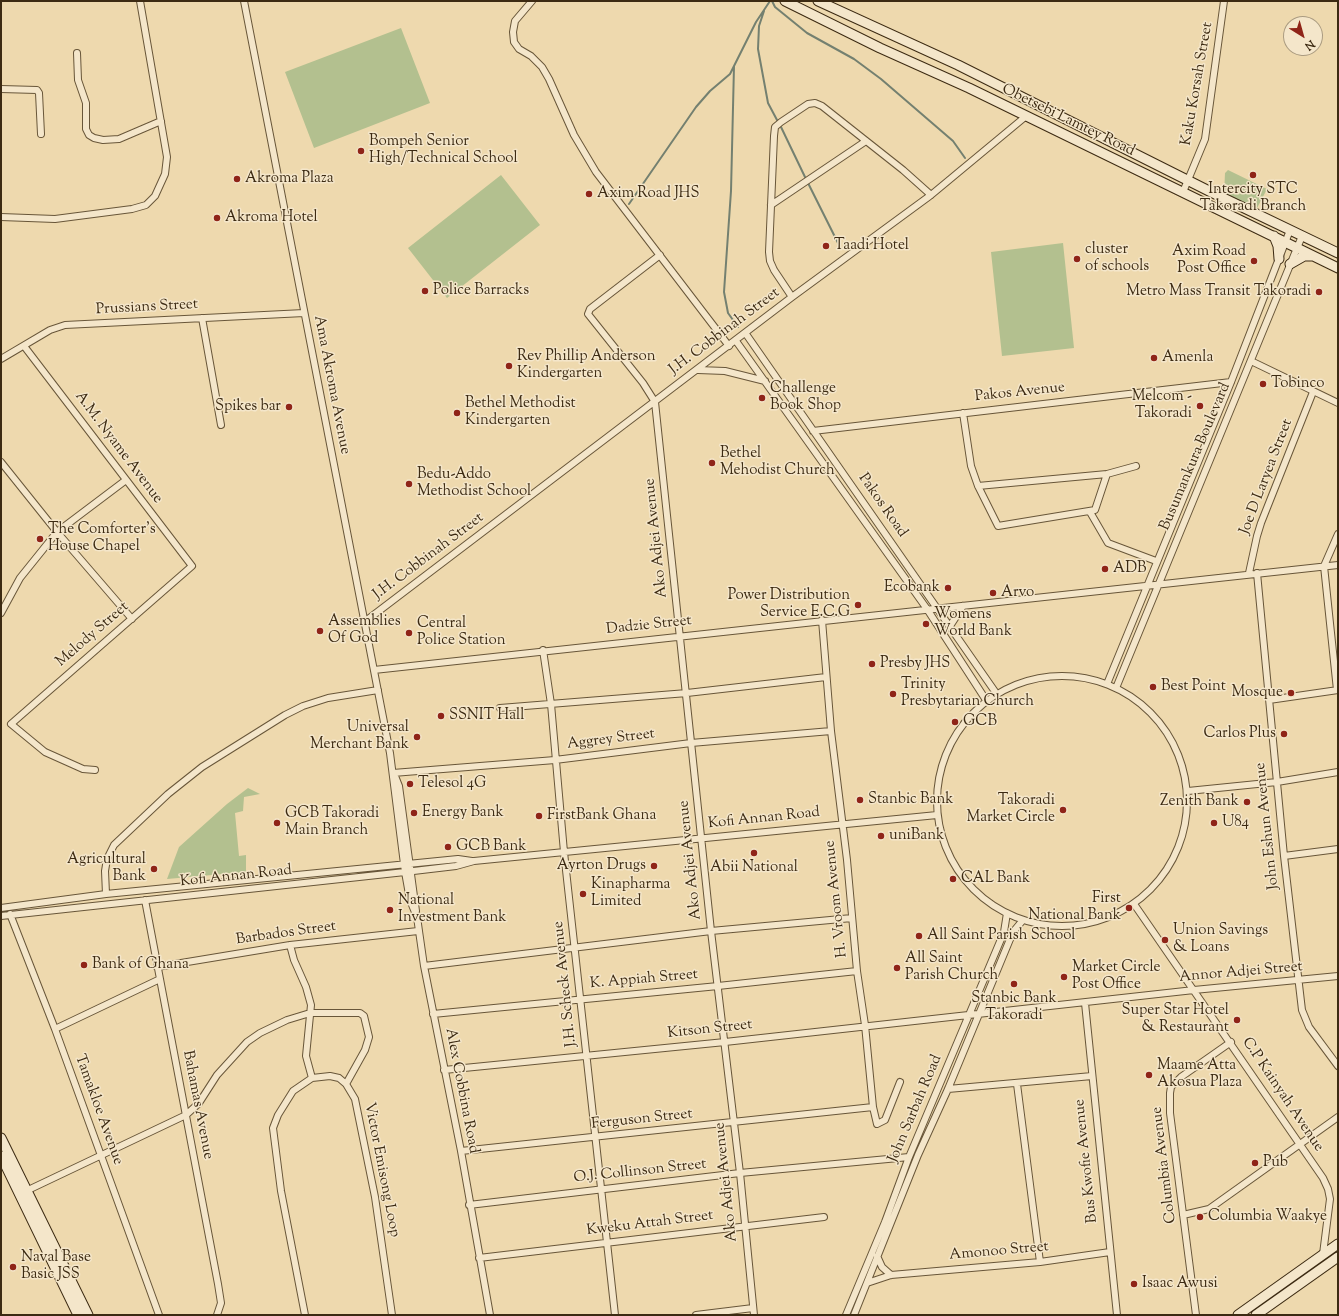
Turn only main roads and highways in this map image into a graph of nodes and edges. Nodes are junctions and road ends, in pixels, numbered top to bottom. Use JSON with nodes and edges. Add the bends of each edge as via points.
{"nodes":[{"id":1,"x":785,"y":1,"type":"edge"},
{"id":2,"x":818,"y":1,"type":"edge"},
{"id":3,"x":1274,"y":236,"type":"junction"},
{"id":4,"x":1338,"y":253,"type":"edge"},
{"id":5,"x":1314,"y":256,"type":"junction"},
{"id":6,"x":1279,"y":259,"type":"road end"},
{"id":7,"x":1290,"y":264,"type":"road end"},
{"id":8,"x":1338,"y":268,"type":"edge"},
{"id":9,"x":1,"y":1138,"type":"edge"},
{"id":10,"x":1,"y":1156,"type":"edge"},
{"id":11,"x":1338,"y":1244,"type":"edge"},
{"id":12,"x":1338,"y":1257,"type":"edge"},
{"id":13,"x":78,"y":1315,"type":"edge"},
{"id":14,"x":88,"y":1315,"type":"edge"},
{"id":15,"x":1238,"y":1315,"type":"edge"},
{"id":16,"x":1256,"y":1315,"type":"edge"}],
"edges":[{"from":1,"to":3,"type":"main road","name":"Obetsebi Lamtey Road"},
{"from":2,"to":4,"type":"main road","name":"Obetsebi Lamtey Road","via":[[958,65]]},
{"from":3,"to":5,"type":"main road","name":"Obetsebi Lamtey Road"},
{"from":3,"to":6,"type":"main road"},
{"from":5,"to":7,"type":"main road","via":[[1304,256]]},
{"from":5,"to":8,"type":"main road","name":"Obetsebi Lamtey Road"},
{"from":9,"to":14,"type":"main road"},
{"from":10,"to":13,"type":"main road"},
{"from":11,"to":15,"type":"main road"},
{"from":12,"to":16,"type":"main road"}]}
